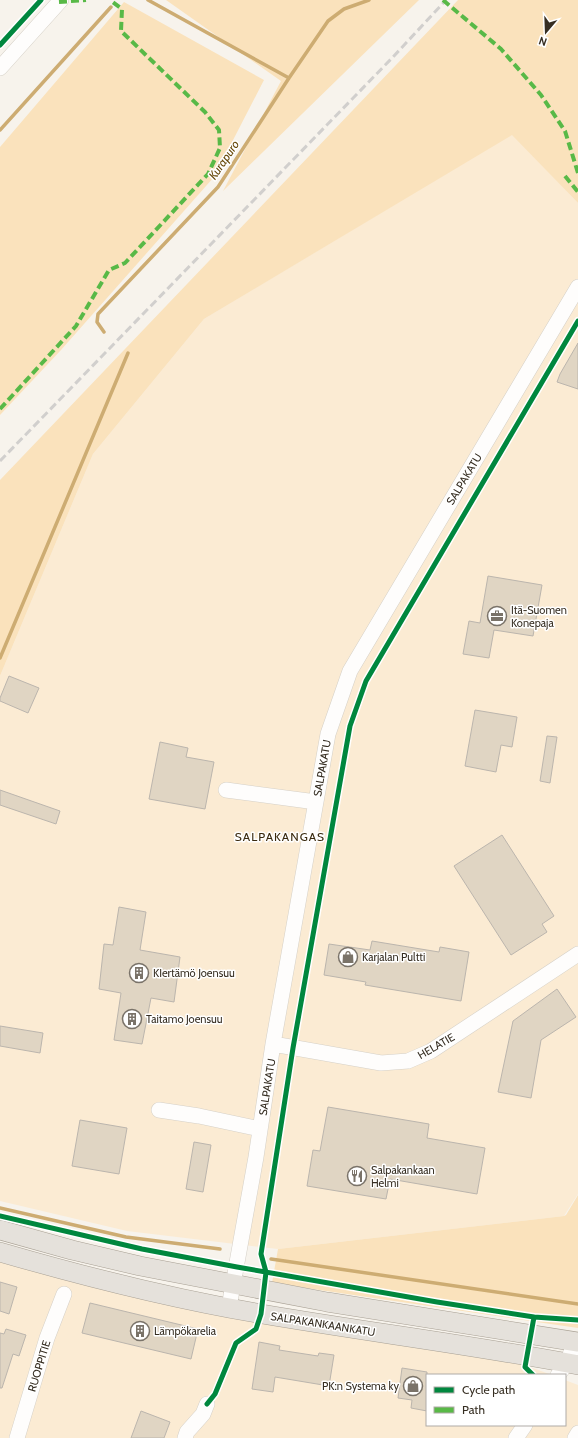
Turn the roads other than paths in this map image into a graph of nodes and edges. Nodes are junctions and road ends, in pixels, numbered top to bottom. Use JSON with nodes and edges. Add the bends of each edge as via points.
{"nodes":[{"id":1,"x":61,"y":0,"type":"edge"},
{"id":2,"x":0,"y":68,"type":"edge"},
{"id":3,"x":578,"y":287,"type":"edge"},
{"id":4,"x":226,"y":790,"type":"dead end"},
{"id":5,"x":316,"y":802,"type":"junction"},
{"id":6,"x":578,"y":954,"type":"edge"},
{"id":7,"x":273,"y":1044,"type":"junction"},
{"id":8,"x":159,"y":1110,"type":"dead end"},
{"id":9,"x":260,"y":1129,"type":"junction"},
{"id":10,"x":0,"y":1230,"type":"edge"},
{"id":11,"x":0,"y":1252,"type":"edge"},
{"id":12,"x":234,"y":1284,"type":"junction"},
{"id":13,"x":64,"y":1294,"type":"dead end"},
{"id":14,"x":229,"y":1308,"type":"junction"},
{"id":15,"x":576,"y":1342,"type":"edge"},
{"id":16,"x":568,"y":1368,"type":"edge"},
{"id":17,"x":207,"y":1404,"type":"dead end"},
{"id":18,"x":524,"y":1426,"type":"edge"},
{"id":19,"x":578,"y":1433,"type":"edge"},
{"id":20,"x":17,"y":1438,"type":"edge"},
{"id":21,"x":185,"y":1438,"type":"edge"},
{"id":22,"x":516,"y":1438,"type":"edge"},
{"id":23,"x":575,"y":1438,"type":"edge"}],
"edges":[{"from":1,"to":2,"type":"street"},
{"from":3,"to":5,"type":"street","name":"SALPAKATU","via":[[350,671],[328,734]]},
{"from":4,"to":5,"type":"street"},
{"from":5,"to":7,"type":"street","name":"SALPAKATU"},
{"from":6,"to":7,"type":"street","name":"HELATIE","via":[[431,1051],[408,1061],[381,1063]]},
{"from":7,"to":9,"type":"street","name":"SALPAKATU"},
{"from":8,"to":9,"type":"street"},
{"from":9,"to":12,"type":"street","name":"SALPAKATU"},
{"from":10,"to":12,"type":"main road","name":"SALPAKANKAANKATU","via":[[140,1266]]},
{"from":11,"to":14,"type":"main road","name":"SALPAKANKAANKATU","via":[[96,1278]]},
{"from":12,"to":14,"type":"street","name":"SALPAKATU"},
{"from":12,"to":15,"type":"main road","name":"SALPAKANKAANKATU","via":[[327,1302]]},
{"from":13,"to":20,"type":"street","name":"RUOPPITIE","via":[[47,1338]]},
{"from":14,"to":16,"type":"main road","name":"SALPAKANKAANKATU","via":[[527,1355]]},
{"from":15,"to":16,"type":"street"},
{"from":17,"to":21,"type":"street","via":[[203,1414]]},
{"from":18,"to":22,"type":"street"},
{"from":19,"to":23,"type":"street"}]}
